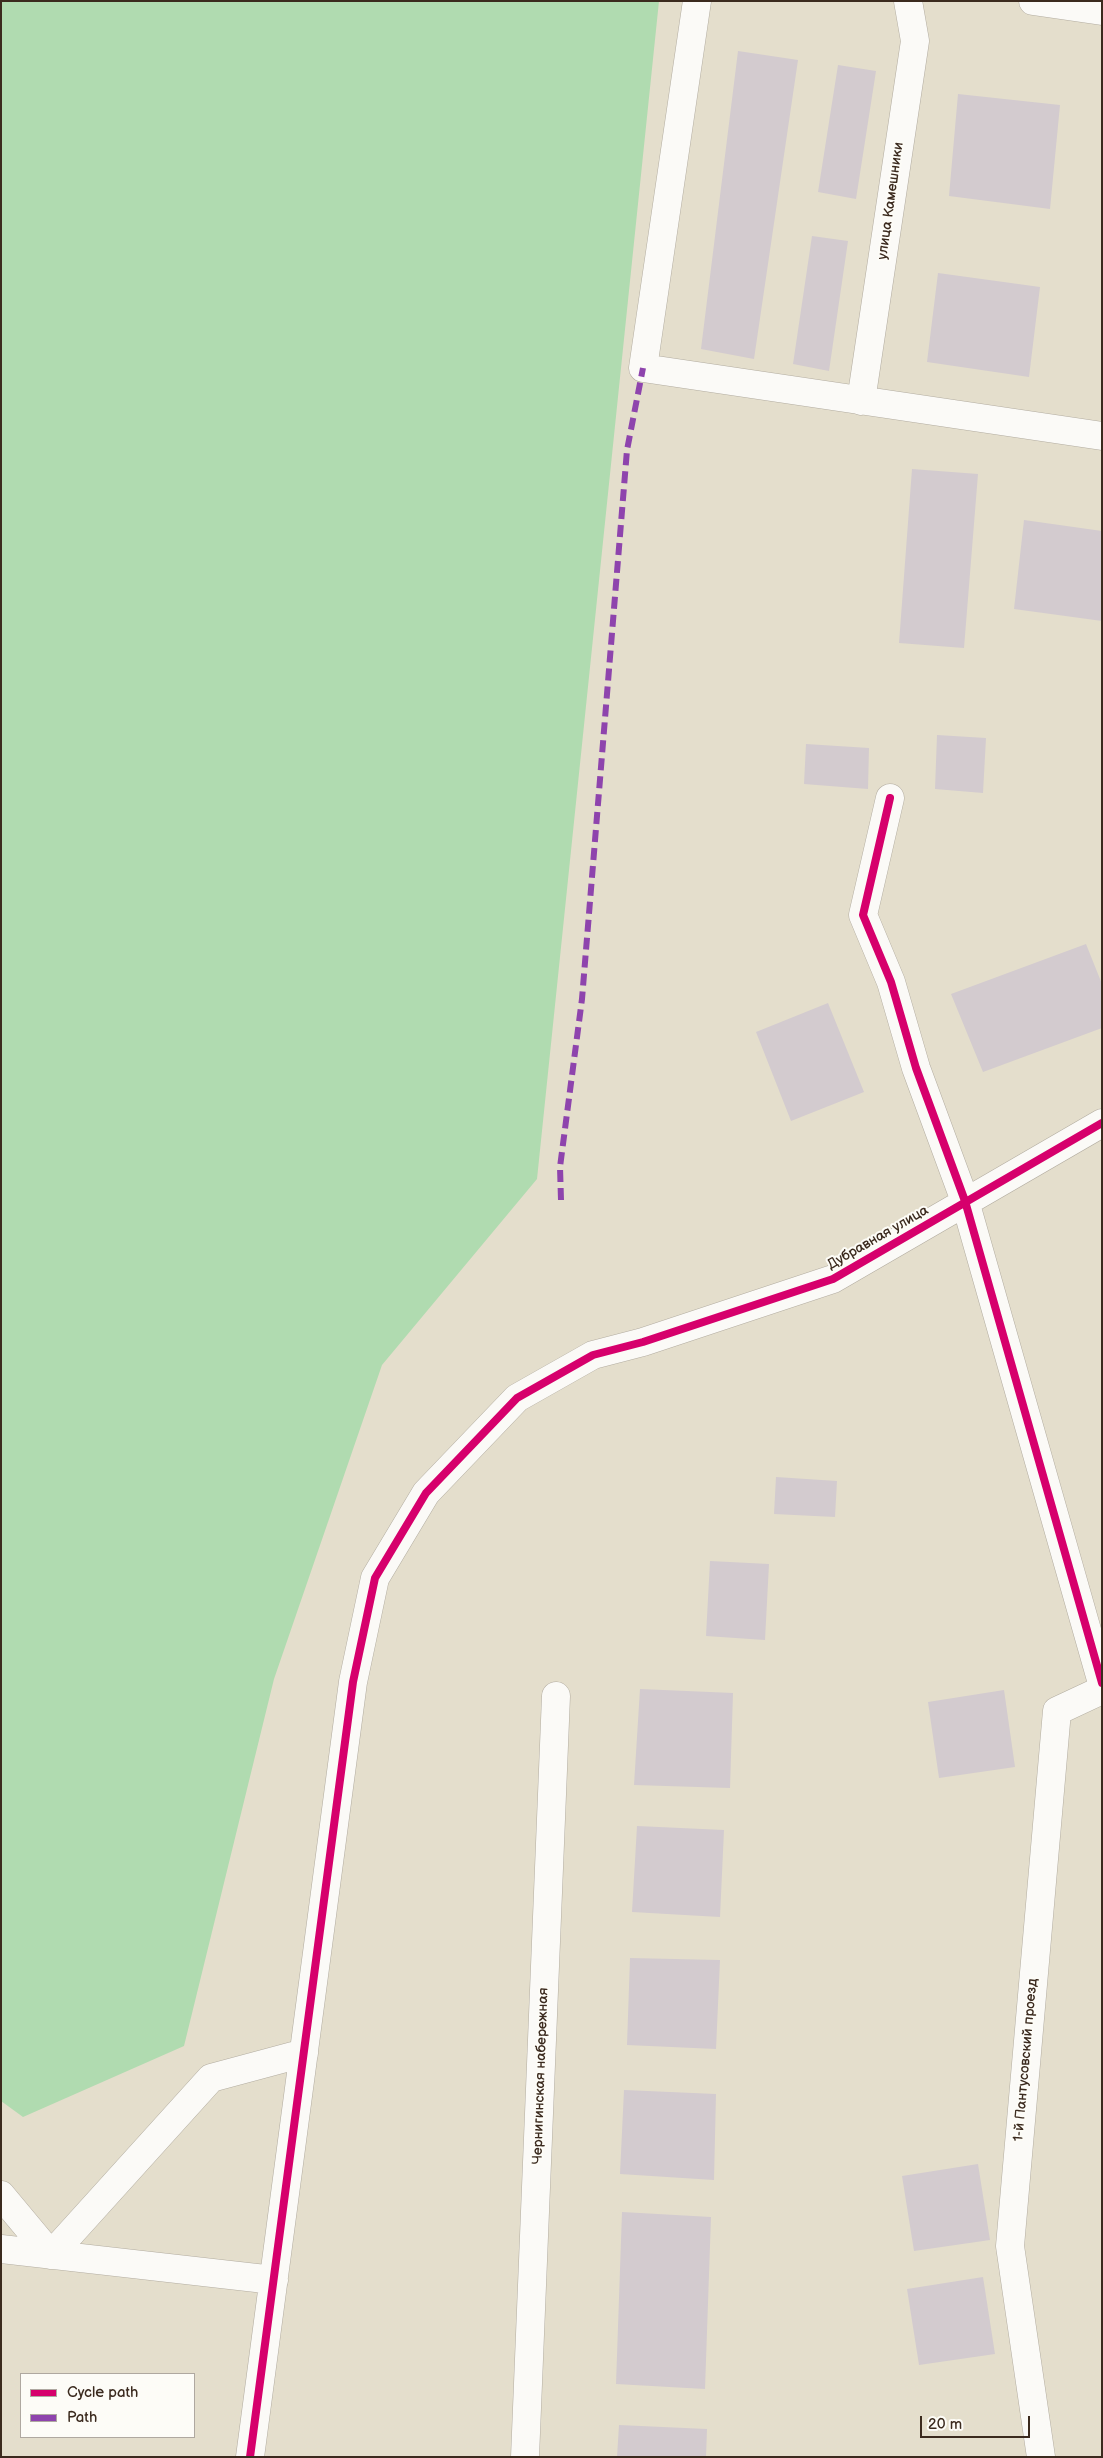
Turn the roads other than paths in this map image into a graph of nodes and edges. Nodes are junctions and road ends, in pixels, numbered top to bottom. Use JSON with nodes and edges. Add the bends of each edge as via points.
{"nodes":[{"id":1,"x":696,"y":1,"type":"edge"},
{"id":2,"x":908,"y":1,"type":"edge"},
{"id":3,"x":1033,"y":1,"type":"edge"},
{"id":4,"x":1102,"y":11,"type":"edge"},
{"id":5,"x":862,"y":401,"type":"junction"},
{"id":6,"x":1102,"y":436,"type":"edge"},
{"id":7,"x":890,"y":798,"type":"dead end"},
{"id":8,"x":1102,"y":1123,"type":"edge"},
{"id":9,"x":965,"y":1201,"type":"junction"},
{"id":10,"x":1102,"y":1683,"type":"edge"},
{"id":11,"x":1102,"y":1690,"type":"edge"},
{"id":12,"x":556,"y":1696,"type":"dead end"},
{"id":13,"x":304,"y":2054,"type":"junction"},
{"id":14,"x":1,"y":2196,"type":"edge"},
{"id":15,"x":1,"y":2249,"type":"edge"},
{"id":16,"x":51,"y":2255,"type":"junction"},
{"id":17,"x":274,"y":2280,"type":"junction"},
{"id":18,"x":250,"y":2457,"type":"edge"},
{"id":19,"x":526,"y":2457,"type":"edge"},
{"id":20,"x":1041,"y":2457,"type":"edge"}],
"edges":[{"from":1,"to":5,"type":"street","via":[[643,368]]},
{"from":2,"to":5,"type":"street","name":"улица Камешники","via":[[915,41]]},
{"from":3,"to":4,"type":"street"},
{"from":5,"to":6,"type":"street"},
{"from":7,"to":9,"type":"street","via":[[863,915],[891,982],[916,1068]]},
{"from":8,"to":9,"type":"street","name":"Дубравная улица"},
{"from":9,"to":10,"type":"street"},
{"from":9,"to":13,"type":"street","name":"Дубравная улица","via":[[834,1280],[594,1355],[517,1398],[426,1493],[375,1578],[353,1682]]},
{"from":11,"to":20,"type":"street","name":"1-й Пантусовский проезд","via":[[1057,1711],[1010,2246]]},
{"from":12,"to":19,"type":"street","name":"Чернигинская набережная"},
{"from":13,"to":16,"type":"street","via":[[211,2078]]},
{"from":13,"to":17,"type":"street","name":"Дубравная улица"},
{"from":14,"to":16,"type":"street"},
{"from":15,"to":16,"type":"street"},
{"from":16,"to":17,"type":"street"},
{"from":17,"to":18,"type":"street","name":"Дубравная улица"}]}
